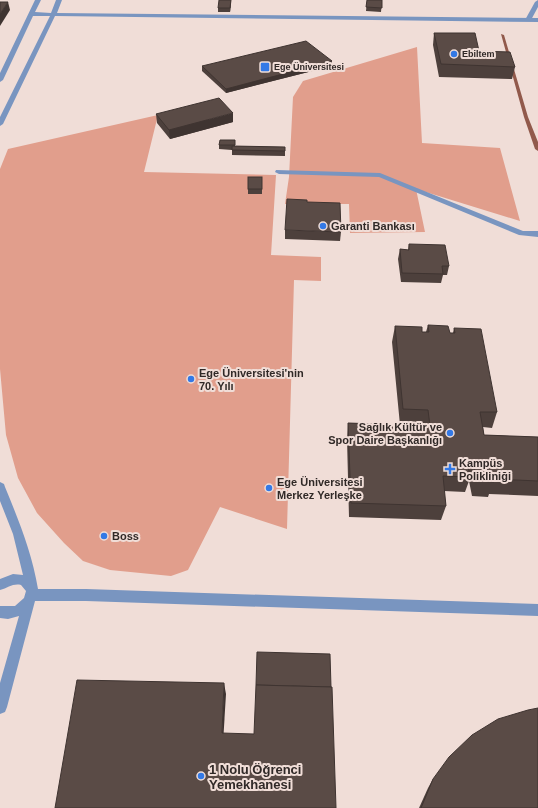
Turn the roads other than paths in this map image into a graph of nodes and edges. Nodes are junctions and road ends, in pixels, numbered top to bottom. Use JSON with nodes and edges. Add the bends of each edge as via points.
{"nodes":[{"id":1,"x":38,"y":0,"type":"edge"},
{"id":2,"x":59,"y":0,"type":"edge"},
{"id":3,"x":538,"y":2,"type":"edge"},
{"id":4,"x":31,"y":14,"type":"junction"},
{"id":5,"x":53,"y":15,"type":"junction"},
{"id":6,"x":528,"y":20,"type":"junction"},
{"id":7,"x":537,"y":20,"type":"edge"},
{"id":8,"x":538,"y":27,"type":"edge"},
{"id":9,"x":0,"y":80,"type":"edge"},
{"id":10,"x":0,"y":124,"type":"edge"},
{"id":11,"x":279,"y":172,"type":"dead end"},
{"id":12,"x":538,"y":234,"type":"edge"},
{"id":13,"x":0,"y":487,"type":"edge"},
{"id":14,"x":0,"y":585,"type":"edge"},
{"id":15,"x":31,"y":595,"type":"junction"},
{"id":16,"x":538,"y":610,"type":"edge"},
{"id":17,"x":0,"y":612,"type":"edge"},
{"id":18,"x":0,"y":707,"type":"edge"}],
"edges":[{"from":1,"to":4,"type":"street"},
{"from":2,"to":5,"type":"street"},
{"from":3,"to":6,"type":"street"},
{"from":4,"to":5,"type":"street"},
{"from":4,"to":9,"type":"street"},
{"from":5,"to":6,"type":"street"},
{"from":5,"to":10,"type":"street"},
{"from":6,"to":7,"type":"street"},
{"from":7,"to":8,"type":"street"},
{"from":11,"to":12,"type":"street","via":[[380,175],[522,233]]},
{"from":13,"to":15,"type":"street","via":[[19,534],[28,566]]},
{"from":14,"to":15,"type":"street","via":[[11,579],[22,579],[30,586]]},
{"from":15,"to":16,"type":"street"},
{"from":15,"to":17,"type":"street","via":[[26,605],[17,612]]},
{"from":15,"to":18,"type":"street"}]}
